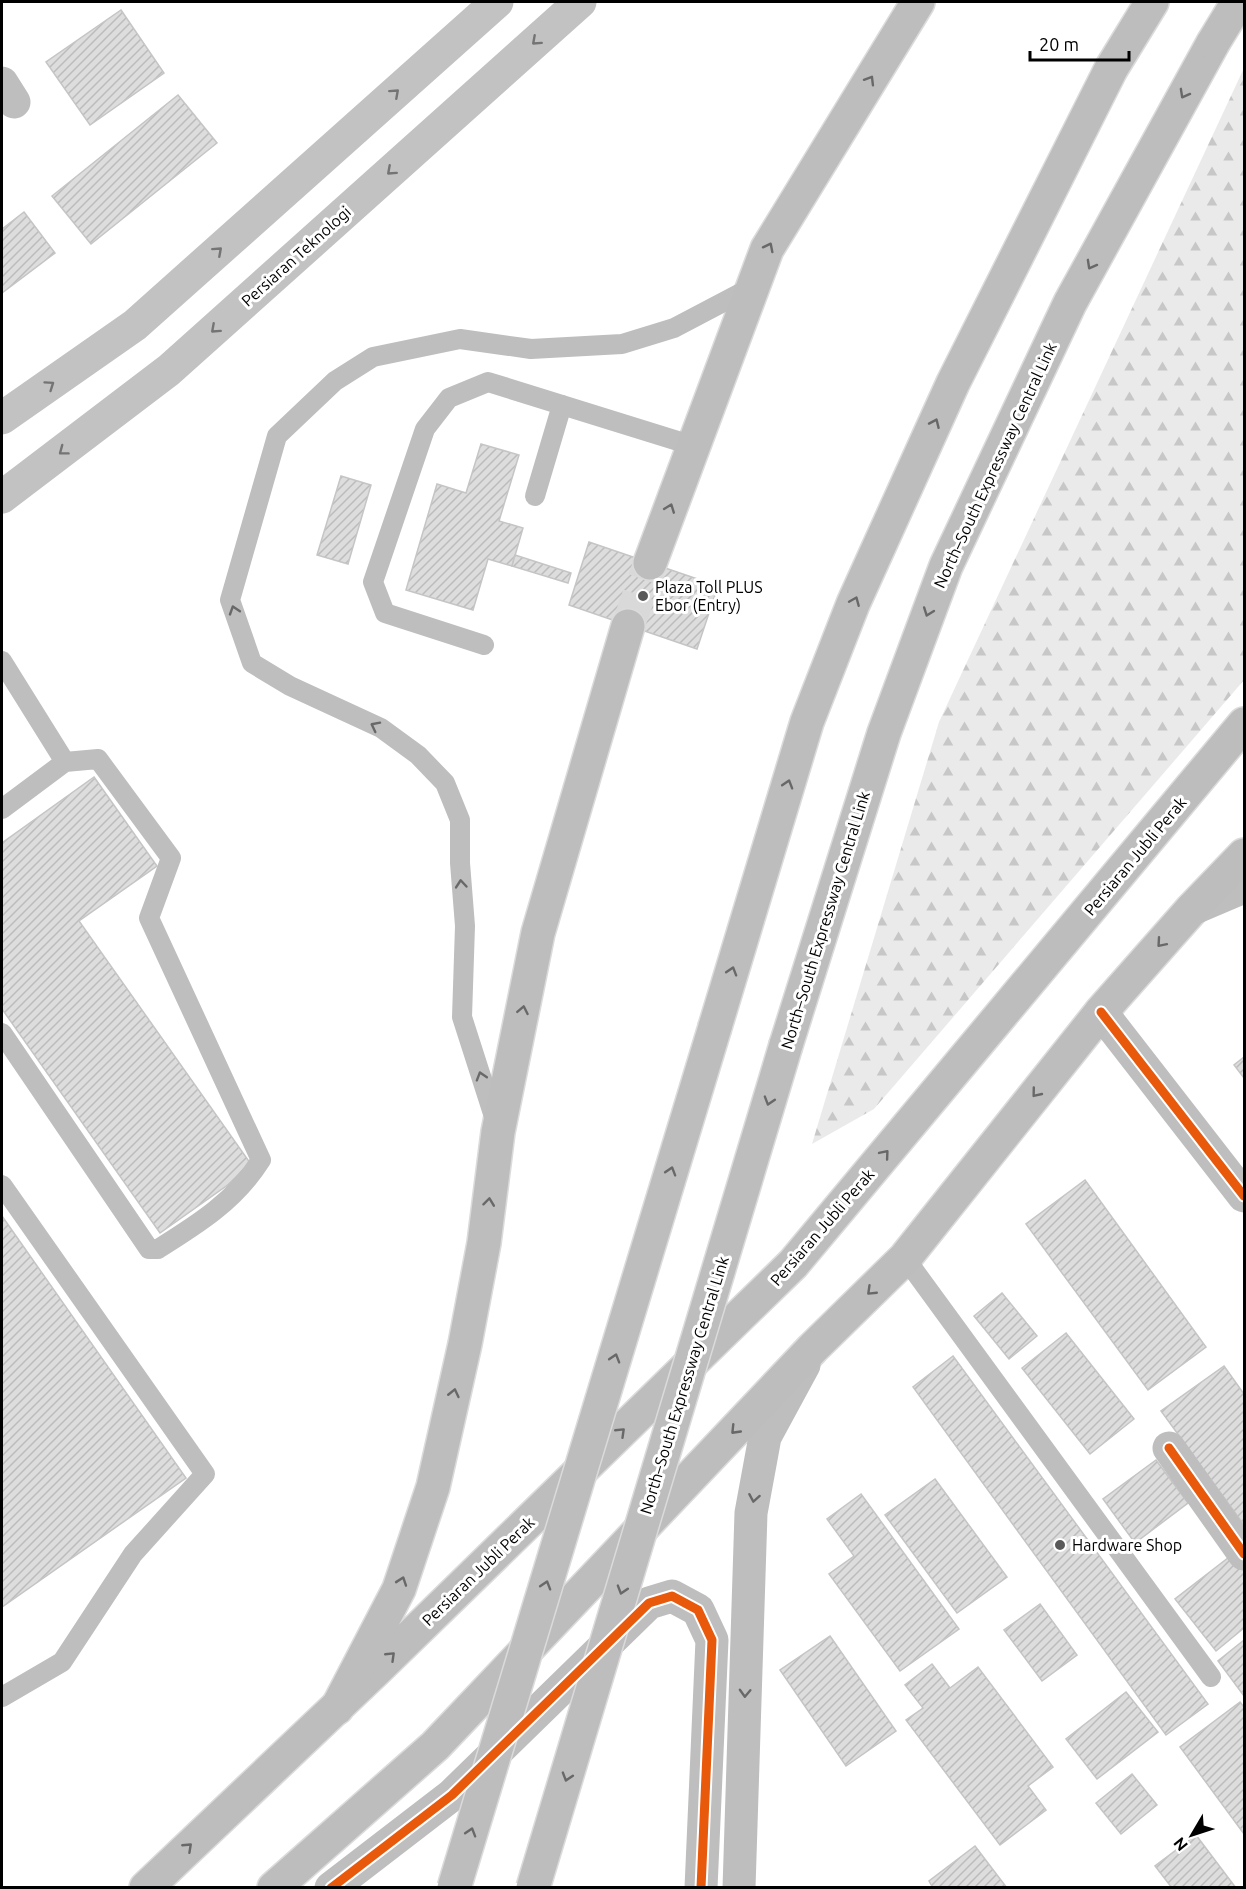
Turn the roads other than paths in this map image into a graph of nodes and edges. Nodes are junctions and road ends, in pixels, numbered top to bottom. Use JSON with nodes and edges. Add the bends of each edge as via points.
{"nodes":[{"id":1,"x":497,"y":2,"type":"edge"},
{"id":2,"x":580,"y":2,"type":"edge"},
{"id":3,"x":918,"y":2,"type":"edge"},
{"id":4,"x":1151,"y":2,"type":"edge"},
{"id":5,"x":1238,"y":2,"type":"edge"},
{"id":6,"x":753,"y":288,"type":"junction"},
{"id":7,"x":562,"y":405,"type":"junction"},
{"id":8,"x":2,"y":418,"type":"edge"},
{"id":9,"x":694,"y":446,"type":"junction"},
{"id":10,"x":535,"y":496,"type":"dead end"},
{"id":11,"x":2,"y":497,"type":"edge"},
{"id":12,"x":650,"y":563,"type":"tunnel mouth"},
{"id":13,"x":628,"y":626,"type":"tunnel mouth"},
{"id":14,"x":484,"y":645,"type":"dead end"},
{"id":15,"x":2,"y":661,"type":"edge"},
{"id":16,"x":1245,"y":724,"type":"edge"},
{"id":17,"x":65,"y":762,"type":"junction"},
{"id":18,"x":2,"y":808,"type":"edge"},
{"id":19,"x":1245,"y":855,"type":"edge"},
{"id":20,"x":1245,"y":886,"type":"edge"},
{"id":21,"x":1192,"y":909,"type":"junction"},
{"id":22,"x":1101,"y":1012,"type":"junction"},
{"id":23,"x":2,"y":1034,"type":"edge"},
{"id":24,"x":498,"y":1132,"type":"junction"},
{"id":25,"x":2,"y":1185,"type":"edge"},
{"id":26,"x":1245,"y":1196,"type":"edge"},
{"id":27,"x":905,"y":1258,"type":"junction"},
{"id":28,"x":813,"y":1348,"type":"junction"},
{"id":29,"x":1169,"y":1449,"type":"dead end"},
{"id":30,"x":1245,"y":1554,"type":"edge"},
{"id":31,"x":1210,"y":1677,"type":"dead end"},
{"id":32,"x":2,"y":1696,"type":"edge"},
{"id":33,"x":337,"y":1708,"type":"junction"},
{"id":34,"x":146,"y":1887,"type":"edge"},
{"id":35,"x":274,"y":1887,"type":"edge"},
{"id":36,"x":331,"y":1887,"type":"edge"},
{"id":37,"x":454,"y":1887,"type":"edge"},
{"id":38,"x":533,"y":1887,"type":"edge"},
{"id":39,"x":701,"y":1887,"type":"edge"},
{"id":40,"x":739,"y":1887,"type":"edge"}],
"edges":[{"from":8,"to":1,"type":"main road","one_way":true,"via":[[135,325]]},
{"from":2,"to":11,"type":"main road","name":"Persiaran Teknologi","one_way":true,"via":[[170,370]]},
{"from":6,"to":3,"type":"main road","one_way":true,"via":[[767,249]]},
{"from":37,"to":4,"type":"main road","one_way":true,"bridge":true,"via":[[807,722],[854,604],[953,383],[1111,69]]},
{"from":5,"to":38,"type":"main road","name":"North–South Expressway Central Link","one_way":true,"bridge":true,"via":[[1070,303],[946,566],[884,733],[786,1045]]},
{"from":6,"to":9,"type":"main road"},
{"from":24,"to":6,"type":"lane","one_way":true,"via":[[462,1017],[465,927],[460,820],[445,783],[418,755],[381,728],[290,687],[252,663],[230,600],[277,436],[335,381],[373,357],[460,339],[531,349],[622,344],[674,328]]},
{"from":7,"to":9,"type":"lane"},
{"from":7,"to":10,"type":"lane"},
{"from":7,"to":14,"type":"lane","via":[[488,382],[449,398],[426,429],[373,582],[385,613]]},
{"from":12,"to":9,"type":"main road","one_way":true},
{"from":24,"to":13,"type":"main road","one_way":true,"via":[[538,933]]},
{"from":15,"to":17,"type":"lane"},
{"from":33,"to":16,"type":"main road","name":"Persiaran Jubli Perak","one_way":true,"via":[[793,1264]]},
{"from":17,"to":18,"type":"lane"},
{"from":17,"to":23,"type":"lane","via":[[98,759],[171,858],[149,918],[261,1161],[250,1178],[213,1215],[158,1249],[149,1249]]},
{"from":19,"to":21,"type":"main road"},
{"from":20,"to":21,"type":"street"},
{"from":21,"to":22,"type":"main road","one_way":true},
{"from":22,"to":26,"type":"street"},
{"from":22,"to":27,"type":"main road","one_way":true},
{"from":33,"to":24,"type":"main road","one_way":true,"via":[[399,1589],[433,1487],[468,1333]]},
{"from":25,"to":32,"type":"lane","via":[[205,1474],[133,1554],[62,1662]]},
{"from":27,"to":28,"type":"main road","one_way":true},
{"from":27,"to":31,"type":"lane"},
{"from":28,"to":35,"type":"main road","one_way":true,"via":[[435,1746]]},
{"from":28,"to":40,"type":"street","one_way":true,"via":[[765,1437],[751,1514]]},
{"from":29,"to":30,"type":"street"},
{"from":34,"to":33,"type":"main road","name":"Persiaran Jubli Perak","one_way":true},
{"from":36,"to":39,"type":"street","via":[[452,1796],[649,1604],[672,1596],[698,1610],[712,1640]]}]}
